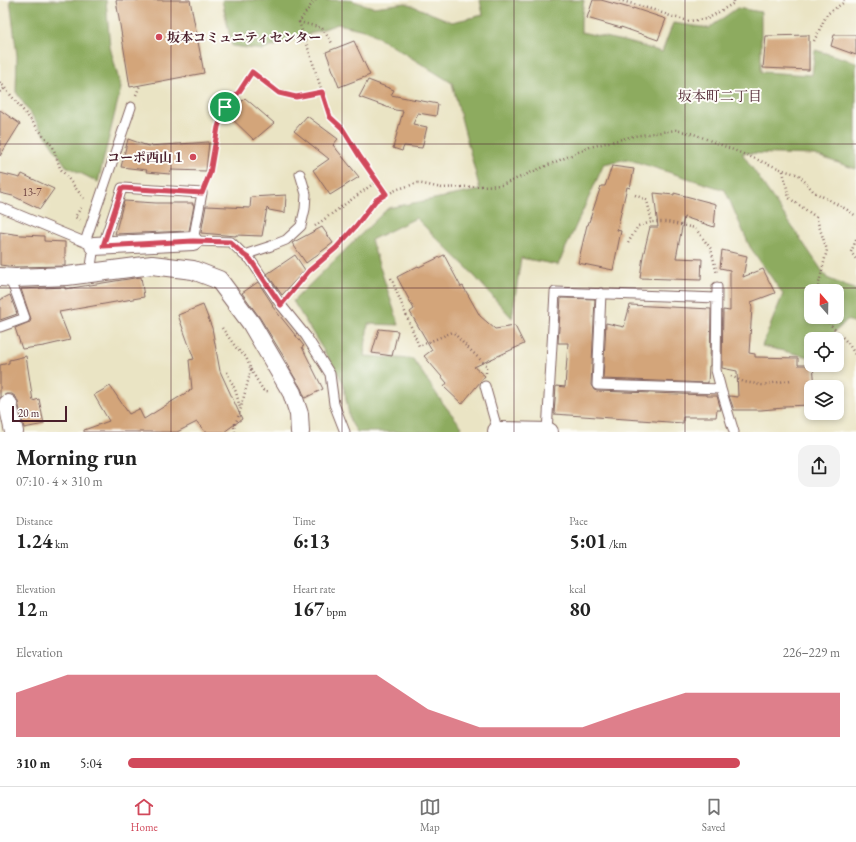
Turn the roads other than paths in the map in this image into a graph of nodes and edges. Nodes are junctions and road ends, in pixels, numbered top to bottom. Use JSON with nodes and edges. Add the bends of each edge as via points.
{"nodes":[{"id":1,"x":132,"y":106,"type":"dead end"},
{"id":2,"x":300,"y":174,"type":"dead end"},
{"id":3,"x":0,"y":207,"type":"edge"},
{"id":4,"x":193,"y":241,"type":"junction"},
{"id":5,"x":94,"y":245,"type":"junction"},
{"id":6,"x":244,"y":255,"type":"junction"},
{"id":7,"x":90,"y":273,"type":"junction"},
{"id":8,"x":5,"y":277,"type":"edge"},
{"id":9,"x":717,"y":287,"type":"road end"},
{"id":10,"x":601,"y":293,"type":"junction"},
{"id":11,"x":718,"y":298,"type":"junction"},
{"id":12,"x":0,"y":327,"type":"edge"},
{"id":13,"x":485,"y":386,"type":"road end"},
{"id":14,"x":720,"y":389,"type":"junction"},
{"id":15,"x":8,"y":404,"type":"dead end"},
{"id":16,"x":14,"y":432,"type":"edge"},
{"id":17,"x":300,"y":432,"type":"edge"},
{"id":18,"x":345,"y":432,"type":"edge"},
{"id":19,"x":498,"y":432,"type":"edge"},
{"id":20,"x":548,"y":432,"type":"edge"},
{"id":21,"x":734,"y":432,"type":"edge"}],
"edges":[{"from":1,"to":5,"type":"lane","via":[[91,226]]},
{"from":2,"to":6,"type":"lane","via":[[306,194],[301,226],[286,240]]},
{"from":3,"to":5,"type":"lane"},
{"from":4,"to":5,"type":"street"},
{"from":4,"to":5,"type":"lane","via":[[202,193],[122,188]]},
{"from":4,"to":6,"type":"lane","via":[[230,242]]},
{"from":5,"to":7,"type":"lane"},
{"from":6,"to":18,"type":"lane","via":[[250,259],[306,336],[330,374],[334,404]]},
{"from":7,"to":8,"type":"street"},
{"from":7,"to":17,"type":"street","via":[[152,265],[193,270],[220,280],[251,323],[292,393],[299,414]]},
{"from":8,"to":12,"type":"lane","via":[[16,293],[25,318]]},
{"from":9,"to":11,"type":"lane"},
{"from":10,"to":11,"type":"lane"},
{"from":10,"to":14,"type":"lane","via":[[598,385]]},
{"from":10,"to":20,"type":"lane","via":[[555,292]]},
{"from":11,"to":14,"type":"lane","via":[[716,370]]},
{"from":13,"to":19,"type":"lane"},
{"from":14,"to":21,"type":"lane"},
{"from":15,"to":16,"type":"street"},
{"from":19,"to":20,"type":"street"}]}
